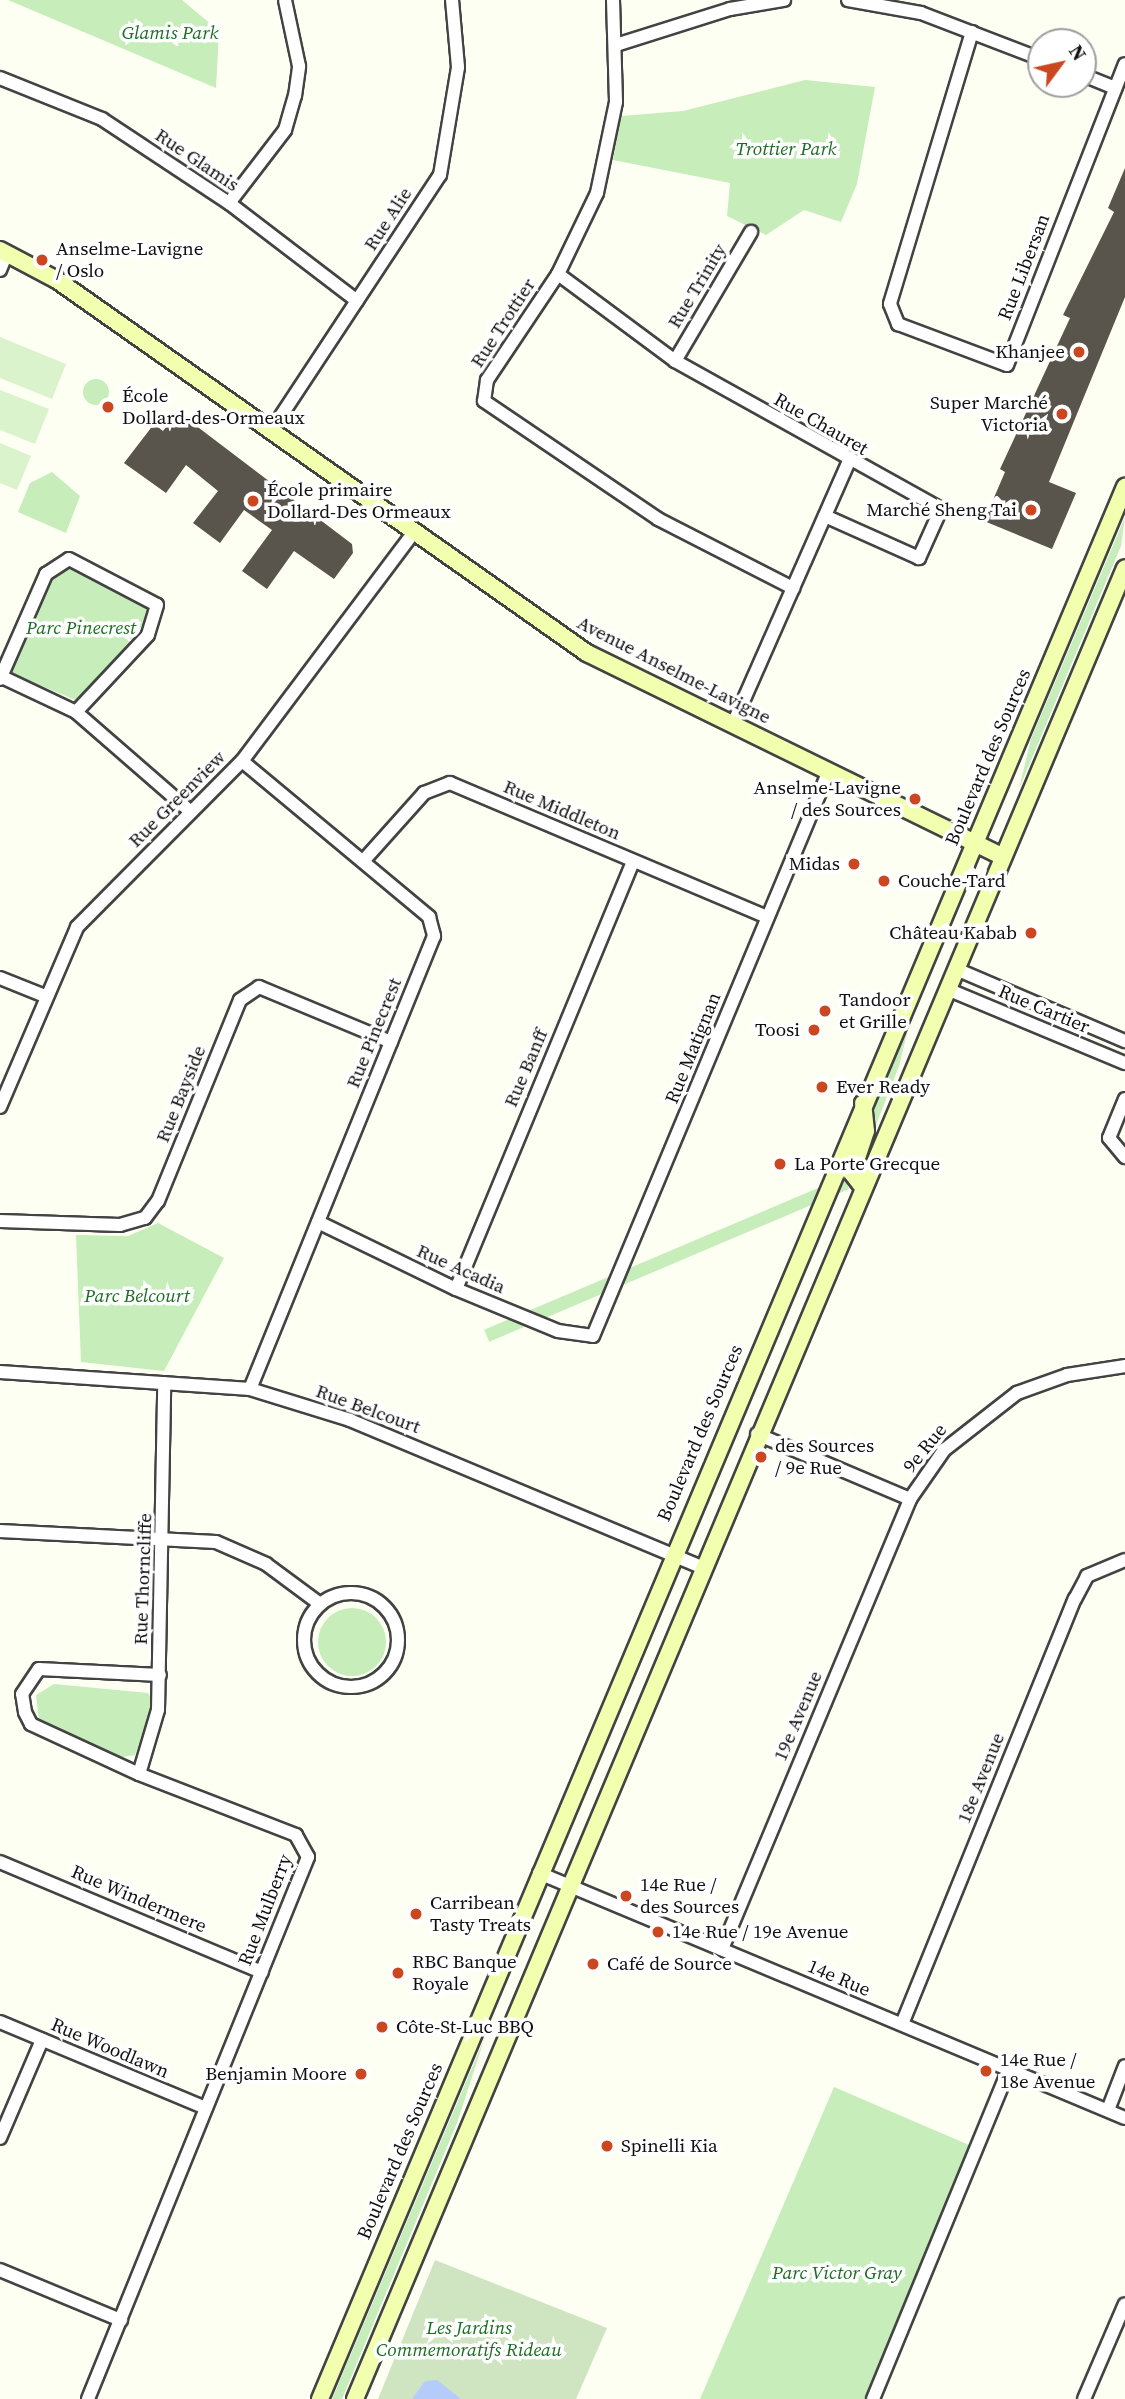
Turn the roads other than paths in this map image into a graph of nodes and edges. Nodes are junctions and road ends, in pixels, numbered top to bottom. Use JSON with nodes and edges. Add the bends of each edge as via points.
{"nodes":[{"id":1,"x":285,"y":0,"type":"edge"},
{"id":2,"x":452,"y":0,"type":"edge"},
{"id":3,"x":613,"y":0,"type":"edge"},
{"id":4,"x":784,"y":0,"type":"edge"},
{"id":5,"x":848,"y":0,"type":"edge"},
{"id":6,"x":972,"y":32,"type":"junction"},
{"id":7,"x":619,"y":44,"type":"junction"},
{"id":8,"x":1027,"y":54,"type":"edge"},
{"id":9,"x":1125,"y":64,"type":"edge"},
{"id":10,"x":0,"y":78,"type":"edge"},
{"id":11,"x":1097,"y":81,"type":"edge"},
{"id":12,"x":1115,"y":88,"type":"junction"},
{"id":13,"x":229,"y":203,"type":"junction"},
{"id":14,"x":751,"y":232,"type":"dead end"},
{"id":15,"x":3,"y":252,"type":"edge"},
{"id":16,"x":0,"y":270,"type":"edge"},
{"id":17,"x":558,"y":274,"type":"junction"},
{"id":18,"x":357,"y":301,"type":"junction"},
{"id":19,"x":675,"y":361,"type":"junction"},
{"id":20,"x":271,"y":431,"type":"junction"},
{"id":21,"x":848,"y":463,"type":"junction"},
{"id":22,"x":1125,"y":487,"type":"edge"},
{"id":23,"x":825,"y":516,"type":"junction"},
{"id":24,"x":413,"y":533,"type":"junction"},
{"id":25,"x":1125,"y":568,"type":"edge"},
{"id":26,"x":793,"y":588,"type":"junction"},
{"id":27,"x":0,"y":677,"type":"edge"},
{"id":28,"x":76,"y":712,"type":"junction"},
{"id":29,"x":733,"y":724,"type":"junction"},
{"id":30,"x":242,"y":761,"type":"junction"},
{"id":31,"x":828,"y":773,"type":"junction"},
{"id":32,"x":191,"y":812,"type":"junction"},
{"id":33,"x":973,"y":843,"type":"junction"},
{"id":34,"x":1002,"y":856,"type":"junction"},
{"id":35,"x":365,"y":859,"type":"junction"},
{"id":36,"x":633,"y":862,"type":"junction"},
{"id":37,"x":767,"y":917,"type":"junction"},
{"id":38,"x":956,"y":969,"type":"junction"},
{"id":39,"x":0,"y":978,"type":"edge"},
{"id":40,"x":947,"y":989,"type":"junction"},
{"id":41,"x":45,"y":996,"type":"junction"},
{"id":42,"x":1125,"y":1041,"type":"edge"},
{"id":43,"x":391,"y":1042,"type":"junction"},
{"id":44,"x":1125,"y":1063,"type":"edge"},
{"id":45,"x":1125,"y":1099,"type":"edge"},
{"id":46,"x":863,"y":1104,"type":"junction"},
{"id":47,"x":0,"y":1107,"type":"edge"},
{"id":48,"x":1125,"y":1157,"type":"edge"},
{"id":49,"x":862,"y":1186,"type":"junction"},
{"id":50,"x":0,"y":1220,"type":"edge"},
{"id":51,"x":318,"y":1223,"type":"junction"},
{"id":52,"x":456,"y":1289,"type":"junction"},
{"id":53,"x":593,"y":1336,"type":"joint"},
{"id":54,"x":1125,"y":1366,"type":"edge"},
{"id":55,"x":0,"y":1372,"type":"edge"},
{"id":56,"x":164,"y":1383,"type":"junction"},
{"id":57,"x":250,"y":1389,"type":"junction"},
{"id":58,"x":757,"y":1434,"type":"junction"},
{"id":59,"x":910,"y":1499,"type":"junction"},
{"id":60,"x":0,"y":1531,"type":"edge"},
{"id":61,"x":165,"y":1535,"type":"junction"},
{"id":62,"x":672,"y":1554,"type":"junction"},
{"id":63,"x":1120,"y":1560,"type":"edge"},
{"id":64,"x":701,"y":1567,"type":"junction"},
{"id":65,"x":320,"y":1604,"type":"junction"},
{"id":66,"x":160,"y":1675,"type":"junction"},
{"id":67,"x":139,"y":1774,"type":"junction"},
{"id":68,"x":0,"y":1861,"type":"edge"},
{"id":69,"x":539,"y":1873,"type":"junction"},
{"id":70,"x":569,"y":1885,"type":"junction"},
{"id":71,"x":722,"y":1949,"type":"junction"},
{"id":72,"x":262,"y":1972,"type":"junction"},
{"id":73,"x":0,"y":2022,"type":"edge"},
{"id":74,"x":902,"y":2024,"type":"junction"},
{"id":75,"x":42,"y":2040,"type":"junction"},
{"id":76,"x":1125,"y":2066,"type":"edge"},
{"id":77,"x":1009,"y":2069,"type":"junction"},
{"id":78,"x":206,"y":2108,"type":"junction"},
{"id":79,"x":1108,"y":2110,"type":"junction"},
{"id":80,"x":1125,"y":2118,"type":"edge"},
{"id":81,"x":0,"y":2138,"type":"edge"},
{"id":82,"x":0,"y":2270,"type":"edge"},
{"id":83,"x":1125,"y":2304,"type":"edge"},
{"id":84,"x":121,"y":2320,"type":"junction"},
{"id":85,"x":88,"y":2399,"type":"edge"},
{"id":86,"x":320,"y":2399,"type":"edge"},
{"id":87,"x":355,"y":2399,"type":"edge"},
{"id":88,"x":873,"y":2399,"type":"edge"},
{"id":89,"x":1084,"y":2399,"type":"edge"}],
"edges":[{"from":1,"to":13,"type":"street","via":[[299,66],[295,96],[285,130]]},
{"from":2,"to":18,"type":"street","name":"Rue Alie","via":[[458,67],[440,175]]},
{"from":3,"to":7,"type":"street","name":"Rue Trottier"},
{"from":4,"to":7,"type":"street","via":[[730,9]]},
{"from":5,"to":6,"type":"street","via":[[921,13]]},
{"from":6,"to":8,"type":"street"},
{"from":6,"to":12,"type":"street","name":"Rue Libersan","via":[[890,304],[898,324],[962,351],[1007,365]]},
{"from":7,"to":17,"type":"street","name":"Rue Trottier","via":[[617,102],[597,193]]},
{"from":9,"to":12,"type":"street","name":"Rue Libersan"},
{"from":10,"to":13,"type":"street","name":"Rue Glamis","via":[[102,119]]},
{"from":11,"to":12,"type":"street"},
{"from":13,"to":18,"type":"street","name":"Rue Glamis"},
{"from":14,"to":19,"type":"street","name":"Rue Trinity"},
{"from":15,"to":16,"type":"street"},
{"from":15,"to":20,"type":"main road","name":"Avenue Anselme-Lavigne","via":[[57,280]]},
{"from":17,"to":19,"type":"street","name":"Rue Chauret"},
{"from":17,"to":26,"type":"street","name":"Rue Trottier","via":[[487,380],[484,401],[659,519]]},
{"from":18,"to":20,"type":"street","name":"Rue Alie"},
{"from":19,"to":21,"type":"street","name":"Rue Chauret"},
{"from":20,"to":24,"type":"main road","name":"Avenue Anselme-Lavigne"},
{"from":21,"to":23,"type":"street"},
{"from":21,"to":23,"type":"street","name":"Rue Chauret","via":[[941,509],[919,558]]},
{"from":22,"to":33,"type":"main road","name":"Boulevard des Sources"},
{"from":23,"to":26,"type":"street"},
{"from":24,"to":29,"type":"main road","name":"Avenue Anselme-Lavigne","via":[[587,653]]},
{"from":24,"to":30,"type":"street","name":"Rue Greenview"},
{"from":25,"to":34,"type":"main road"},
{"from":26,"to":29,"type":"street"},
{"from":27,"to":28,"type":"street"},
{"from":27,"to":28,"type":"street","via":[[55,563],[69,559],[152,599],[157,615],[148,635]]},
{"from":28,"to":32,"type":"street"},
{"from":29,"to":31,"type":"main road","name":"Avenue Anselme-Lavigne"},
{"from":30,"to":32,"type":"street","name":"Rue Greenview"},
{"from":30,"to":35,"type":"street","name":"Rue Pinecrest"},
{"from":31,"to":33,"type":"main road","name":"Avenue Anselme-Lavigne"},
{"from":31,"to":37,"type":"street","name":"Rue Matignan"},
{"from":32,"to":41,"type":"street","name":"Rue Greenview","via":[[77,928]]},
{"from":33,"to":34,"type":"main road","name":"Avenue Anselme-Lavigne"},
{"from":33,"to":46,"type":"main road","name":"Boulevard des Sources"},
{"from":34,"to":38,"type":"main road"},
{"from":35,"to":36,"type":"street","name":"Rue Middleton","via":[[424,793],[450,783]]},
{"from":35,"to":43,"type":"street","name":"Rue Pinecrest","via":[[429,917],[434,936]]},
{"from":36,"to":37,"type":"street","name":"Rue Middleton"},
{"from":36,"to":52,"type":"street","name":"Rue Banff"},
{"from":37,"to":53,"type":"street","name":"Rue Matignan"},
{"from":38,"to":40,"type":"main road"},
{"from":38,"to":42,"type":"street","name":"Rue Cartier"},
{"from":39,"to":41,"type":"street"},
{"from":40,"to":44,"type":"street","name":"Rue Cartier"},
{"from":40,"to":49,"type":"main road"},
{"from":41,"to":47,"type":"street","name":"Rue Greenview"},
{"from":43,"to":50,"type":"street","name":"Rue Bayside","via":[[260,987],[240,1000],[158,1201],[145,1218],[120,1226]]},
{"from":43,"to":51,"type":"street","name":"Rue Pinecrest"},
{"from":45,"to":48,"type":"street","via":[[1110,1138]]},
{"from":46,"to":49,"type":"main road","via":[[866,1132],[852,1173]]},
{"from":46,"to":62,"type":"main road","name":"Boulevard des Sources"},
{"from":49,"to":58,"type":"main road"},
{"from":51,"to":52,"type":"street","name":"Rue Acadia"},
{"from":51,"to":57,"type":"street","name":"Rue Pinecrest"},
{"from":52,"to":53,"type":"street","name":"Rue Acadia","via":[[558,1331]]},
{"from":54,"to":59,"type":"street","name":"9e Rue","via":[[1067,1375],[1017,1393],[944,1450]]},
{"from":55,"to":56,"type":"street","name":"Rue Belcourt"},
{"from":56,"to":57,"type":"street","name":"Rue Belcourt"},
{"from":56,"to":61,"type":"street","name":"Rue Thorncliffe"},
{"from":57,"to":62,"type":"street","name":"Rue Belcourt","via":[[349,1420]]},
{"from":58,"to":59,"type":"street","name":"9e Rue"},
{"from":58,"to":64,"type":"main road"},
{"from":59,"to":71,"type":"street","name":"19e Avenue"},
{"from":60,"to":61,"type":"street"},
{"from":61,"to":65,"type":"street","via":[[216,1542],[266,1564]]},
{"from":61,"to":66,"type":"street","name":"Rue Thorncliffe"},
{"from":62,"to":64,"type":"street","name":"Rue Belcourt"},
{"from":62,"to":69,"type":"main road","name":"Boulevard des Sources"},
{"from":63,"to":74,"type":"street","name":"18e Avenue","via":[[1087,1576],[1075,1599]]},
{"from":64,"to":70,"type":"main road"},
{"from":65,"to":65,"type":"street","via":[[355,1593],[388,1609],[397,1652],[381,1677],[351,1688],[315,1670],[304,1632]]},
{"from":66,"to":67,"type":"street","name":"Rue Thorncliffe","via":[[158,1710]]},
{"from":66,"to":67,"type":"street","name":"Rue Mulberry","via":[[39,1669],[22,1694],[31,1724]]},
{"from":67,"to":72,"type":"street","name":"Rue Mulberry","via":[[306,1844],[308,1857]]},
{"from":68,"to":72,"type":"street","name":"Rue Windermere"},
{"from":69,"to":70,"type":"street","name":"14e Rue"},
{"from":69,"to":86,"type":"main road","name":"Boulevard des Sources"},
{"from":70,"to":71,"type":"street","name":"14e Rue"},
{"from":70,"to":87,"type":"main road"},
{"from":71,"to":74,"type":"street","name":"14e Rue"},
{"from":72,"to":78,"type":"street","name":"Rue Mulberry"},
{"from":73,"to":75,"type":"street","name":"Rue Woodlawn"},
{"from":74,"to":77,"type":"street","name":"14e Rue"},
{"from":75,"to":78,"type":"street","name":"Rue Woodlawn"},
{"from":75,"to":81,"type":"street"},
{"from":76,"to":79,"type":"street"},
{"from":77,"to":79,"type":"street","name":"14e Rue"},
{"from":77,"to":88,"type":"street"},
{"from":78,"to":84,"type":"street","name":"Rue Mulberry"},
{"from":79,"to":80,"type":"street","name":"14e Rue"},
{"from":82,"to":84,"type":"street"},
{"from":83,"to":89,"type":"street"},
{"from":84,"to":85,"type":"street","name":"Rue Mulberry"}]}
